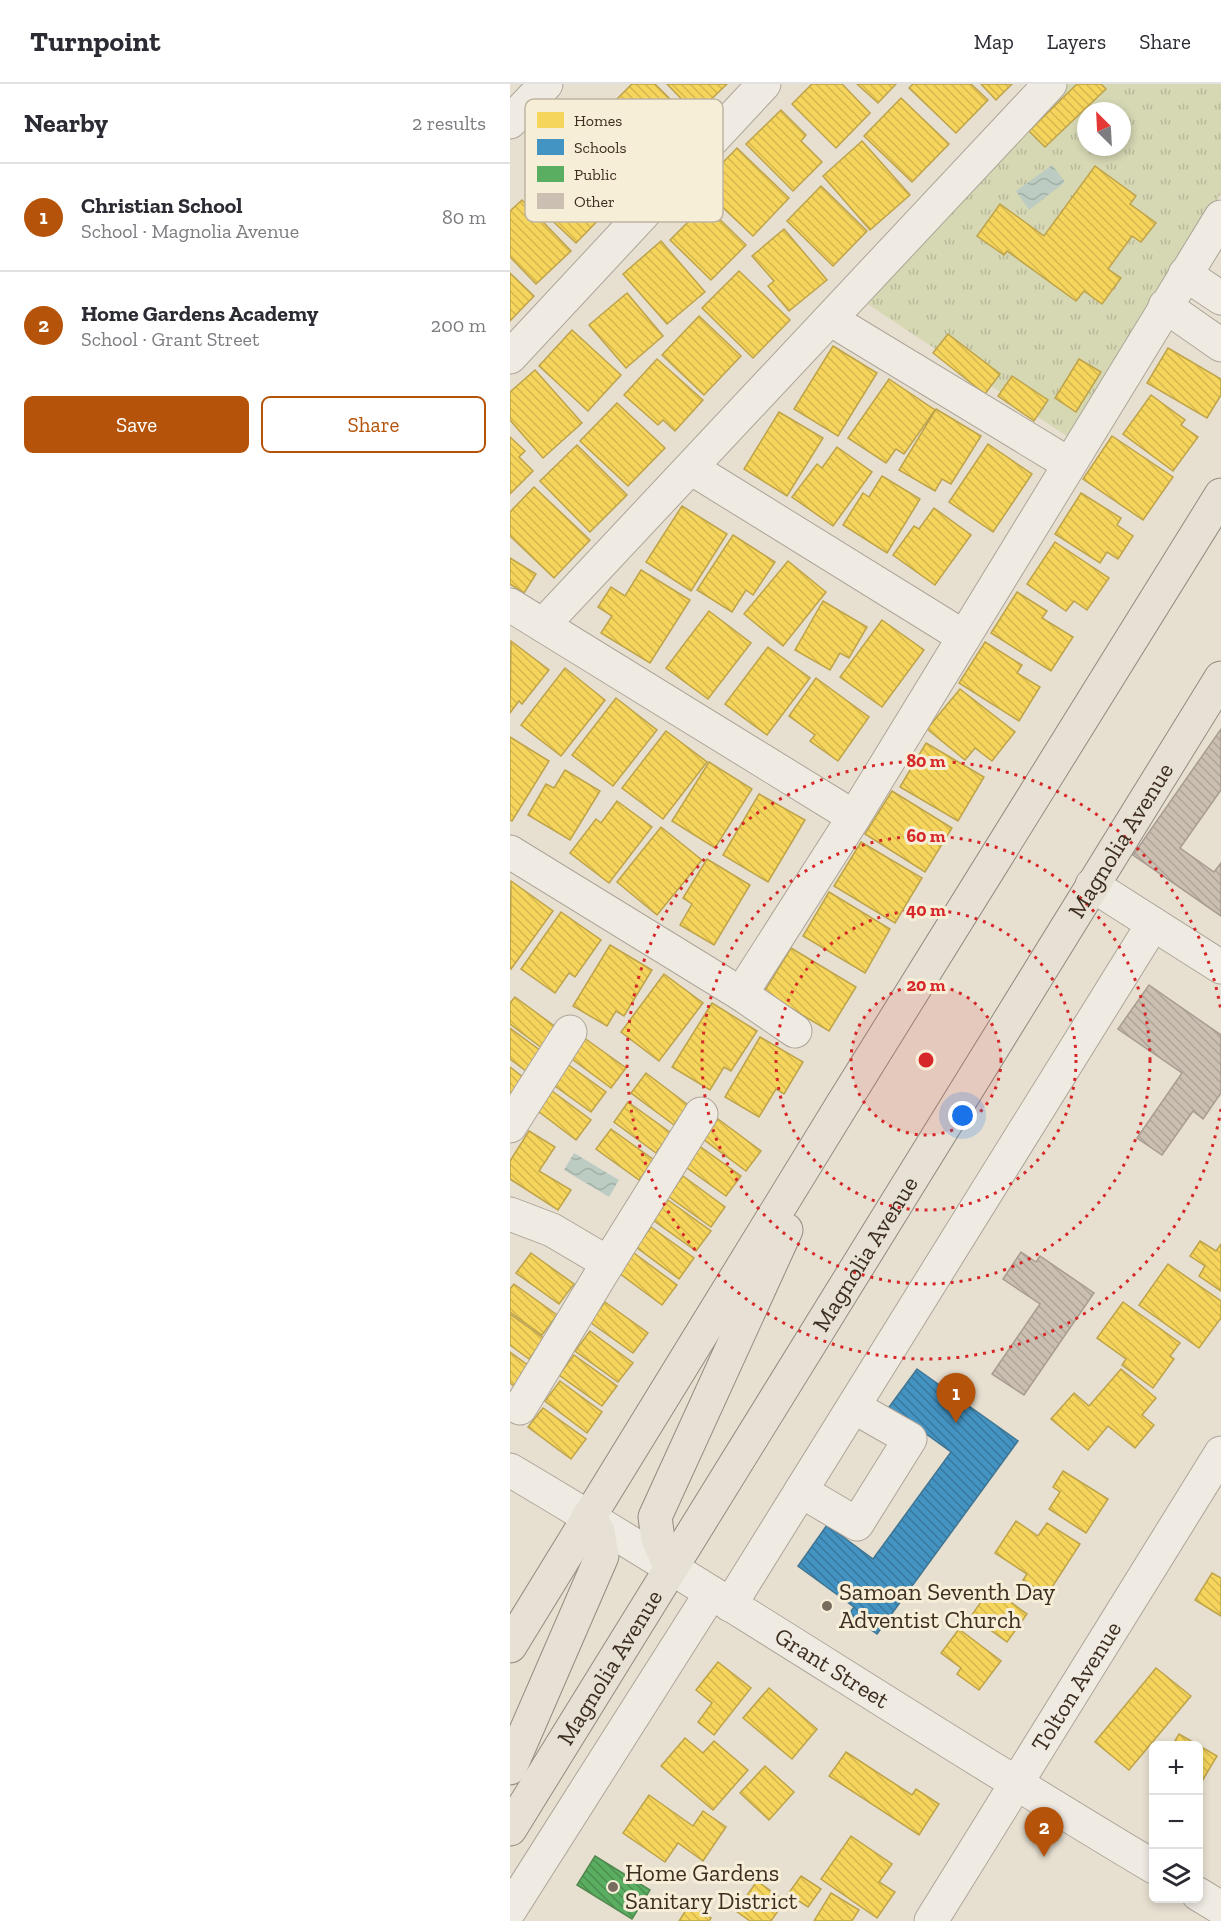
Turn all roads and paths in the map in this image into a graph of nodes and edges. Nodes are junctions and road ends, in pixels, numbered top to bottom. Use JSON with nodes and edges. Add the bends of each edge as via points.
{"nodes":[{"id":1,"x":546,"y":84,"type":"edge"},
{"id":2,"x":764,"y":84,"type":"edge"},
{"id":3,"x":1050,"y":84,"type":"edge"},
{"id":4,"x":529,"y":99,"type":"edge"},
{"id":5,"x":525,"y":102,"type":"edge"},
{"id":6,"x":513,"y":113,"type":"edge"},
{"id":7,"x":723,"y":128,"type":"edge"},
{"id":8,"x":1221,"y":217,"type":"edge"},
{"id":9,"x":636,"y":222,"type":"edge"},
{"id":10,"x":1185,"y":274,"type":"junction"},
{"id":11,"x":1221,"y":298,"type":"edge"},
{"id":12,"x":1165,"y":306,"type":"junction"},
{"id":13,"x":830,"y":319,"type":"junction"},
{"id":14,"x":1221,"y":345,"type":"edge"},
{"id":15,"x":510,"y":357,"type":"edge"},
{"id":16,"x":1069,"y":464,"type":"junction"},
{"id":17,"x":691,"y":468,"type":"junction"},
{"id":18,"x":1221,"y":495,"type":"edge"},
{"id":19,"x":510,"y":605,"type":"edge"},
{"id":20,"x":543,"y":625,"type":"junction"},
{"id":21,"x":964,"y":637,"type":"junction"},
{"id":22,"x":1221,"y":678,"type":"edge"},
{"id":23,"x":854,"y":817,"type":"junction"},
{"id":24,"x":510,"y":852,"type":"edge"},
{"id":25,"x":1092,"y":885,"type":"junction"},
{"id":26,"x":1153,"y":924,"type":"junction"},
{"id":27,"x":1221,"y":967,"type":"edge"},
{"id":28,"x":741,"y":994,"type":"junction"},
{"id":29,"x":795,"y":1031,"type":"dead end"},
{"id":30,"x":570,"y":1032,"type":"dead end"},
{"id":31,"x":842,"y":1105,"type":"junction"},
{"id":32,"x":701,"y":1114,"type":"dead end"},
{"id":33,"x":510,"y":1126,"type":"edge"},
{"id":34,"x":510,"y":1214,"type":"edge"},
{"id":35,"x":608,"y":1263,"type":"junction"},
{"id":36,"x":854,"y":1407,"type":"junction"},
{"id":37,"x":520,"y":1408,"type":"dead end"},
{"id":38,"x":1221,"y":1453,"type":"edge"},
{"id":39,"x":510,"y":1470,"type":"edge"},
{"id":40,"x":801,"y":1491,"type":"junction"},
{"id":41,"x":588,"y":1517,"type":"junction"},
{"id":42,"x":671,"y":1568,"type":"junction"},
{"id":43,"x":721,"y":1599,"type":"junction"},
{"id":44,"x":510,"y":1646,"type":"edge"},
{"id":45,"x":510,"y":1768,"type":"edge"},
{"id":46,"x":1016,"y":1785,"type":"junction"},
{"id":47,"x":510,"y":1829,"type":"edge"},
{"id":48,"x":1149,"y":1864,"type":"edge"},
{"id":49,"x":1203,"y":1897,"type":"edge"},
{"id":50,"x":1221,"y":1908,"type":"edge"},
{"id":51,"x":510,"y":1910,"type":"edge"},
{"id":52,"x":931,"y":1921,"type":"edge"}],
"edges":[{"from":1,"to":4,"type":"street"},
{"from":2,"to":7,"type":"street"},
{"from":3,"to":13,"type":"street"},
{"from":5,"to":6,"type":"street"},
{"from":8,"to":10,"type":"street"},
{"from":9,"to":15,"type":"street"},
{"from":10,"to":11,"type":"street"},
{"from":10,"to":12,"type":"street"},
{"from":12,"to":14,"type":"street"},
{"from":12,"to":16,"type":"street"},
{"from":13,"to":16,"type":"street"},
{"from":13,"to":17,"type":"street"},
{"from":16,"to":21,"type":"street"},
{"from":17,"to":20,"type":"street"},
{"from":17,"to":21,"type":"street"},
{"from":18,"to":31,"type":"main road"},
{"from":19,"to":20,"type":"street"},
{"from":20,"to":23,"type":"street"},
{"from":21,"to":23,"type":"street"},
{"from":22,"to":25,"type":"main road","name":"Magnolia Avenue"},
{"from":23,"to":28,"type":"street"},
{"from":24,"to":28,"type":"street"},
{"from":25,"to":26,"type":"street"},
{"from":25,"to":42,"type":"main road","name":"Magnolia Avenue"},
{"from":26,"to":27,"type":"street"},
{"from":26,"to":36,"type":"street","name":"Magnolia Avenue"},
{"from":28,"to":29,"type":"street"},
{"from":30,"to":33,"type":"street"},
{"from":31,"to":41,"type":"main road"},
{"from":31,"to":42,"type":"main road","via":[[656,1517],[658,1539]]},
{"from":32,"to":35,"type":"street"},
{"from":34,"to":35,"type":"street","via":[[552,1230]]},
{"from":35,"to":37,"type":"street"},
{"from":36,"to":40,"type":"street","name":"Magnolia Avenue"},
{"from":36,"to":40,"type":"street","via":[[910,1439],[857,1524]]},
{"from":38,"to":46,"type":"street","name":"Tolton Avenue"},
{"from":39,"to":41,"type":"street","name":"Grant Street"},
{"from":40,"to":43,"type":"street","name":"Magnolia Avenue"},
{"from":41,"to":42,"type":"street","name":"Grant Street"},
{"from":41,"to":44,"type":"main road"},
{"from":41,"to":45,"type":"main road","via":[[598,1532],[602,1556]]},
{"from":42,"to":43,"type":"street","name":"Grant Street"},
{"from":42,"to":47,"type":"main road","name":"Magnolia Avenue"},
{"from":43,"to":46,"type":"street","name":"Grant Street"},
{"from":43,"to":51,"type":"street","name":"Magnolia Avenue"},
{"from":46,"to":48,"type":"street","name":"Grant Street"},
{"from":46,"to":52,"type":"street","name":"Tolton Avenue"},
{"from":49,"to":50,"type":"street"}]}
